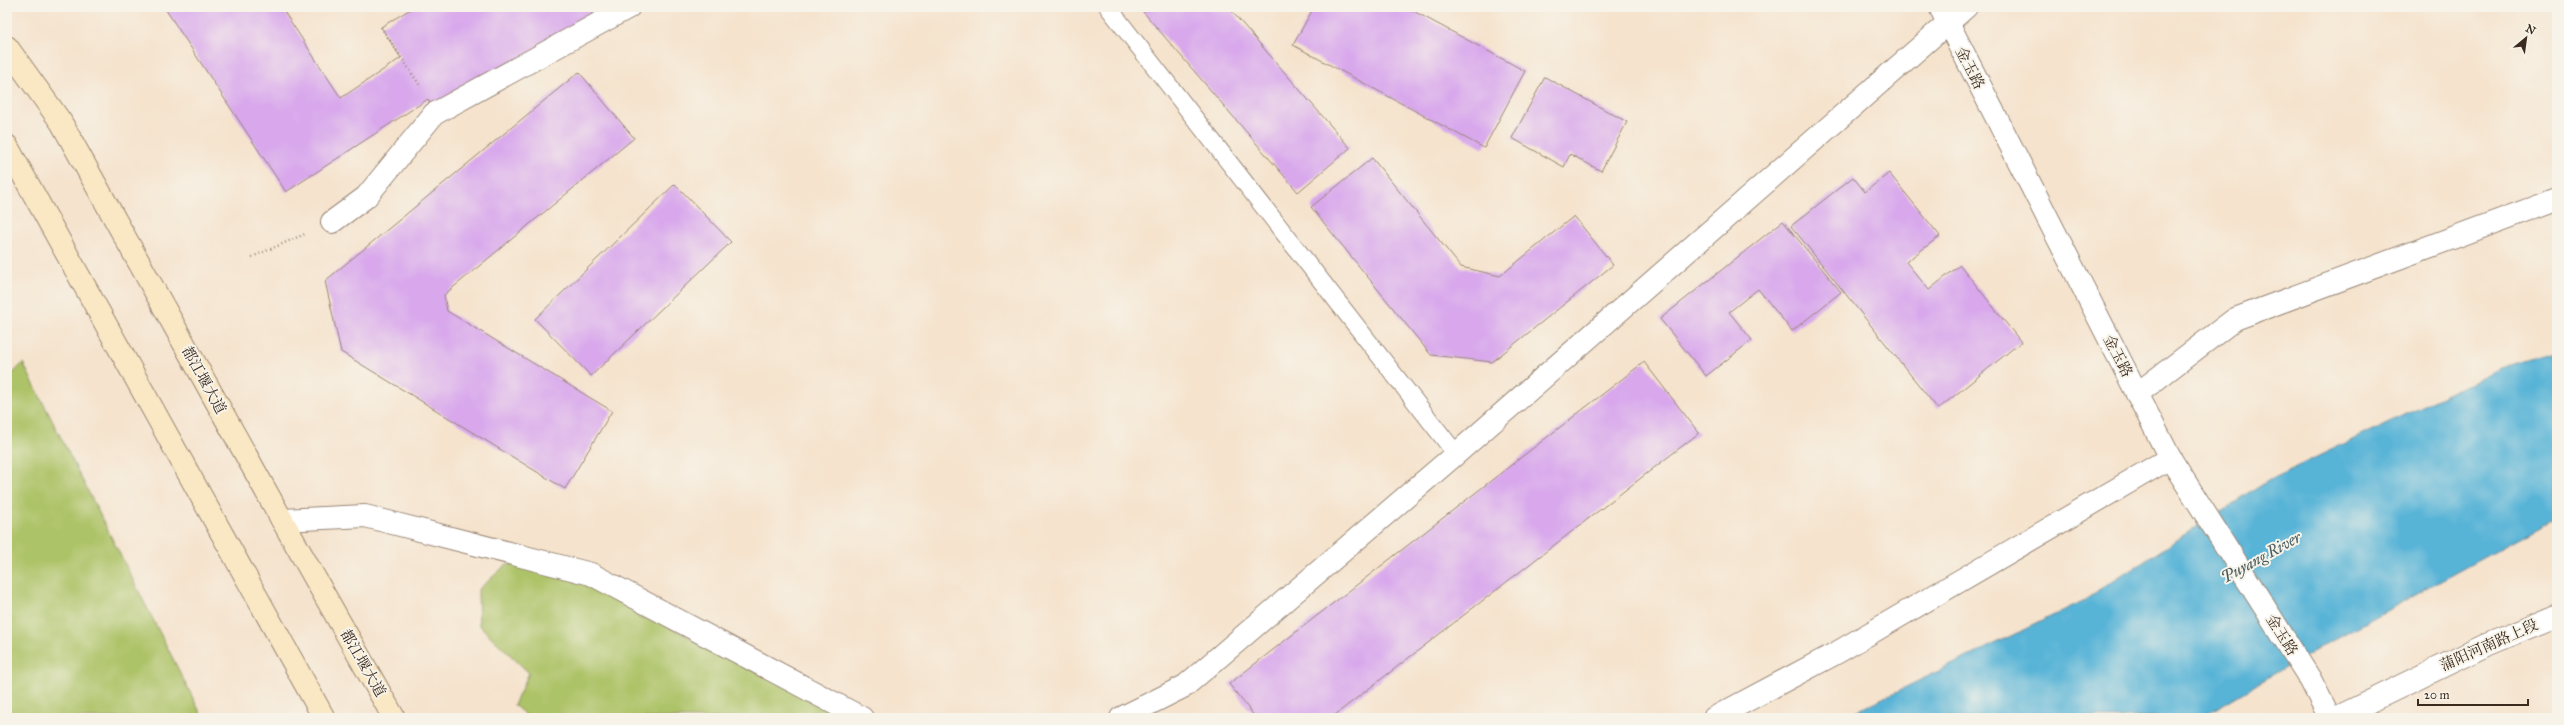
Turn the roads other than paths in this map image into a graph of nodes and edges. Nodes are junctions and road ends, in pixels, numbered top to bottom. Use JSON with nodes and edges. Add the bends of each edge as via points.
{"nodes":[{"id":1,"x":629,"y":7,"type":"edge"},
{"id":2,"x":1108,"y":7,"type":"edge"},
{"id":3,"x":1966,"y":7,"type":"edge"},
{"id":4,"x":1943,"y":15,"type":"edge"},
{"id":5,"x":7,"y":47,"type":"edge"},
{"id":6,"x":7,"y":146,"type":"edge"},
{"id":7,"x":2557,"y":199,"type":"edge"},
{"id":8,"x":332,"y":222,"type":"road end"},
{"id":9,"x":2137,"y":394,"type":"junction"},
{"id":10,"x":1456,"y":454,"type":"junction"},
{"id":11,"x":2170,"y":458,"type":"junction"},
{"id":12,"x":282,"y":520,"type":"junction"},
{"id":13,"x":2557,"y":616,"type":"edge"},
{"id":14,"x":324,"y":718,"type":"edge"},
{"id":15,"x":394,"y":718,"type":"edge"},
{"id":16,"x":862,"y":718,"type":"edge"},
{"id":17,"x":1121,"y":718,"type":"edge"},
{"id":18,"x":1714,"y":718,"type":"edge"},
{"id":19,"x":2330,"y":718,"type":"edge"},
{"id":20,"x":2336,"y":718,"type":"edge"}],
"edges":[{"from":1,"to":8,"type":"street","via":[[434,114],[366,197]]},
{"from":2,"to":10,"type":"lane"},
{"from":3,"to":4,"type":"street"},
{"from":4,"to":9,"type":"street","name":"金玉路"},
{"from":4,"to":10,"type":"street"},
{"from":5,"to":12,"type":"main road","name":"都江堰大道","via":[[61,122]]},
{"from":6,"to":14,"type":"main road"},
{"from":7,"to":9,"type":"street","via":[[2235,319]]},
{"from":9,"to":11,"type":"street","name":"金玉路"},
{"from":10,"to":17,"type":"street","via":[[1185,686]]},
{"from":11,"to":18,"type":"street","via":[[1838,652]]},
{"from":11,"to":19,"type":"street","name":"金玉路","via":[[2310,679]]},
{"from":12,"to":15,"type":"main road","name":"都江堰大道"},
{"from":12,"to":16,"type":"street","via":[[365,516],[591,574]]},
{"from":13,"to":20,"type":"street","name":"蒲阳河南路上段","via":[[2484,646]]}]}
